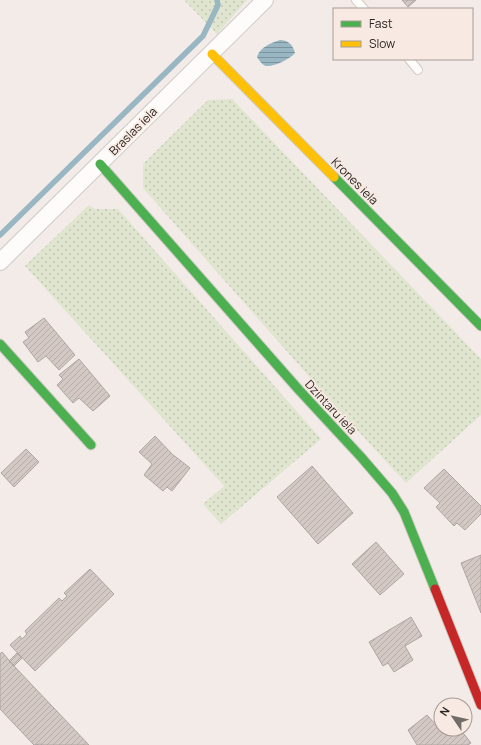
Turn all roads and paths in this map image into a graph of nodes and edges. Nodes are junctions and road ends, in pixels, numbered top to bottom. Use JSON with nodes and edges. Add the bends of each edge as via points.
{"nodes":[{"id":1,"x":265,"y":0,"type":"edge"},
{"id":2,"x":356,"y":0,"type":"edge"},
{"id":3,"x":363,"y":8,"type":"edge"},
{"id":4,"x":212,"y":54,"type":"junction"},
{"id":5,"x":410,"y":60,"type":"edge"},
{"id":6,"x":418,"y":70,"type":"dead end"},
{"id":7,"x":100,"y":164,"type":"junction"},
{"id":8,"x":0,"y":262,"type":"edge"},
{"id":9,"x":481,"y":326,"type":"edge"},
{"id":10,"x":0,"y":344,"type":"edge"},
{"id":11,"x":91,"y":445,"type":"dead end"},
{"id":12,"x":481,"y":705,"type":"edge"}],
"edges":[{"from":1,"to":4,"type":"street","name":"Braslas iela"},
{"from":2,"to":3,"type":"lane"},
{"from":4,"to":7,"type":"street","name":"Braslas iela"},
{"from":4,"to":9,"type":"street","name":"Krones iela"},
{"from":5,"to":6,"type":"lane"},
{"from":7,"to":8,"type":"street","name":"Braslas iela"},
{"from":7,"to":12,"type":"street","name":"Dzintaru iela","via":[[392,492],[404,512]]},
{"from":10,"to":11,"type":"street"}]}
